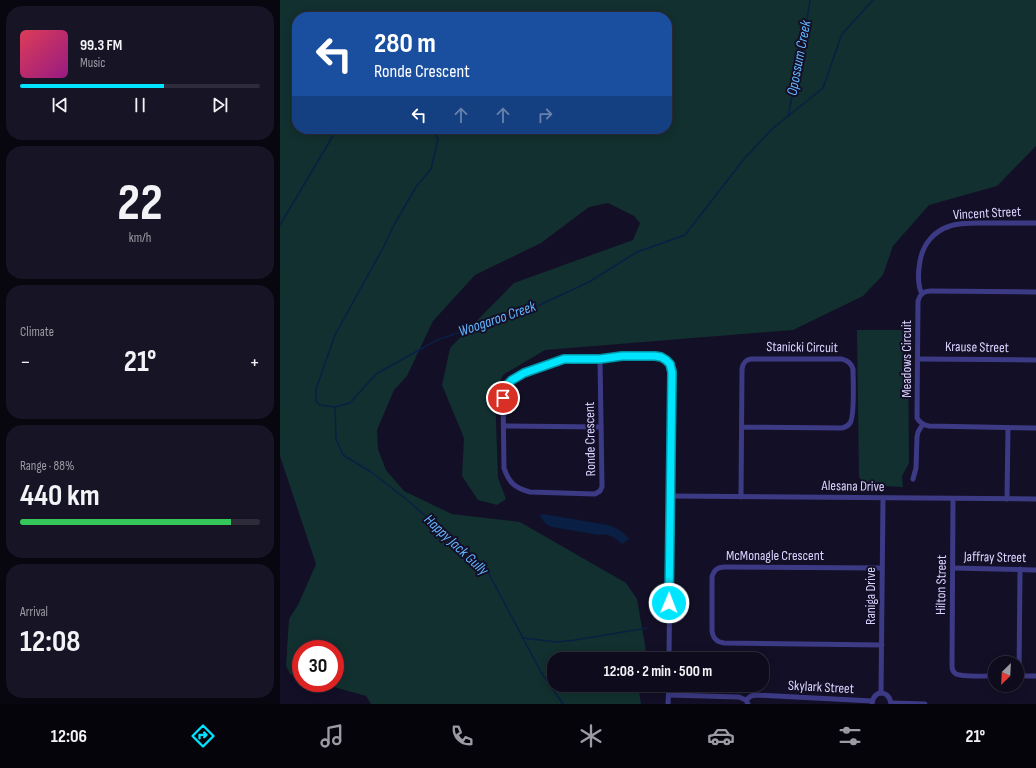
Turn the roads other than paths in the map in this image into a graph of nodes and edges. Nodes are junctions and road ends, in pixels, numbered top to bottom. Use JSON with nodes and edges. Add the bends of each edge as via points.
{"nodes":[{"id":1,"x":1036,"y":223,"type":"edge"},
{"id":2,"x":1036,"y":292,"type":"edge"},
{"id":3,"x":922,"y":294,"type":"junction"},
{"id":4,"x":600,"y":359,"type":"junction"},
{"id":5,"x":918,"y":359,"type":"junction"},
{"id":6,"x":1036,"y":360,"type":"edge"},
{"id":7,"x":922,"y":424,"type":"junction"},
{"id":8,"x":504,"y":426,"type":"junction"},
{"id":9,"x":602,"y":427,"type":"junction"},
{"id":10,"x":742,"y":427,"type":"junction"},
{"id":11,"x":1008,"y":428,"type":"junction"},
{"id":12,"x":1036,"y":428,"type":"edge"},
{"id":13,"x":913,"y":479,"type":"dead end"},
{"id":14,"x":670,"y":496,"type":"junction"},
{"id":15,"x":741,"y":497,"type":"junction"},
{"id":16,"x":883,"y":498,"type":"junction"},
{"id":17,"x":953,"y":499,"type":"junction"},
{"id":18,"x":1007,"y":499,"type":"junction"},
{"id":19,"x":1036,"y":499,"type":"edge"},
{"id":20,"x":882,"y":568,"type":"junction"},
{"id":21,"x":953,"y":568,"type":"junction"},
{"id":22,"x":1020,"y":569,"type":"junction"},
{"id":23,"x":1036,"y":570,"type":"edge"},
{"id":24,"x":882,"y":645,"type":"junction"},
{"id":25,"x":669,"y":652,"type":"edge"},
{"id":26,"x":1018,"y":656,"type":"edge"},
{"id":27,"x":988,"y":676,"type":"edge"},
{"id":28,"x":1024,"y":676,"type":"edge"},
{"id":29,"x":1036,"y":676,"type":"edge"},
{"id":30,"x":880,"y":693,"type":"junction"},
{"id":31,"x":669,"y":695,"type":"joint"},
{"id":32,"x":747,"y":702,"type":"edge"},
{"id":33,"x":872,"y":703,"type":"edge"},
{"id":34,"x":892,"y":703,"type":"edge"},
{"id":35,"x":668,"y":704,"type":"edge"},
{"id":36,"x":925,"y":704,"type":"edge"}],
"edges":[{"from":1,"to":3,"type":"street","name":"Vincent Street","via":[[951,225],[940,230],[928,240],[921,254],[918,286]]},
{"from":2,"to":3,"type":"street","via":[[930,290]]},
{"from":3,"to":5,"type":"street","name":"Meadows Circuit","via":[[918,301]]},
{"from":4,"to":8,"type":"street","name":"Ronde Crescent","via":[[564,359],[512,380],[507,385],[503,398]]},
{"from":4,"to":9,"type":"street","name":"Ronde Crescent"},
{"from":4,"to":14,"type":"street","name":"Ronde Crescent","via":[[655,356],[670,364]]},
{"from":5,"to":6,"type":"street","name":"Krause Street"},
{"from":5,"to":7,"type":"street","name":"Meadows Circuit","via":[[917,418]]},
{"from":7,"to":11,"type":"street"},
{"from":7,"to":13,"type":"street","via":[[917,437]]},
{"from":8,"to":9,"type":"street"},
{"from":8,"to":9,"type":"street","name":"Ronde Crescent","via":[[504,468],[514,485],[530,492],[595,494],[600,492],[602,487]]},
{"from":10,"to":10,"type":"street","name":"Stanicki Circuit","via":[[742,369],[747,360],[842,359],[851,365],[852,417],[846,427]]},
{"from":10,"to":15,"type":"street","name":"Stanicki Circuit"},
{"from":11,"to":12,"type":"street"},
{"from":11,"to":18,"type":"street"},
{"from":14,"to":15,"type":"street","name":"Alesana Drive"},
{"from":14,"to":25,"type":"street"},
{"from":15,"to":16,"type":"street","name":"Alesana Drive"},
{"from":16,"to":17,"type":"street","name":"Alesana Drive"},
{"from":16,"to":20,"type":"street","name":"Raniga Drive"},
{"from":17,"to":18,"type":"street","name":"Alesana Drive"},
{"from":17,"to":21,"type":"street","name":"Hilton Street"},
{"from":18,"to":19,"type":"street","name":"Alesana Drive"},
{"from":20,"to":24,"type":"street","name":"Raniga Drive"},
{"from":20,"to":24,"type":"street","name":"McMonagle Crescent","via":[[722,567],[715,570],[712,577],[712,608],[713,636],[721,643]]},
{"from":21,"to":22,"type":"street","name":"Jaffray Street"},
{"from":21,"to":27,"type":"street","name":"Hilton Street","via":[[953,670],[956,674],[962,675]]},
{"from":22,"to":23,"type":"street","name":"Jaffray Street"},
{"from":22,"to":26,"type":"street"},
{"from":24,"to":30,"type":"street","name":"Raniga Drive"},
{"from":28,"to":29,"type":"street"},
{"from":30,"to":33,"type":"street","via":[[875,696]]},
{"from":30,"to":34,"type":"street","via":[[887,694]]},
{"from":31,"to":32,"type":"street","via":[[739,696]]},
{"from":31,"to":35,"type":"street"},
{"from":32,"to":33,"type":"street","name":"Skylark Street","via":[[751,696],[756,696]]},
{"from":34,"to":36,"type":"street"}]}
